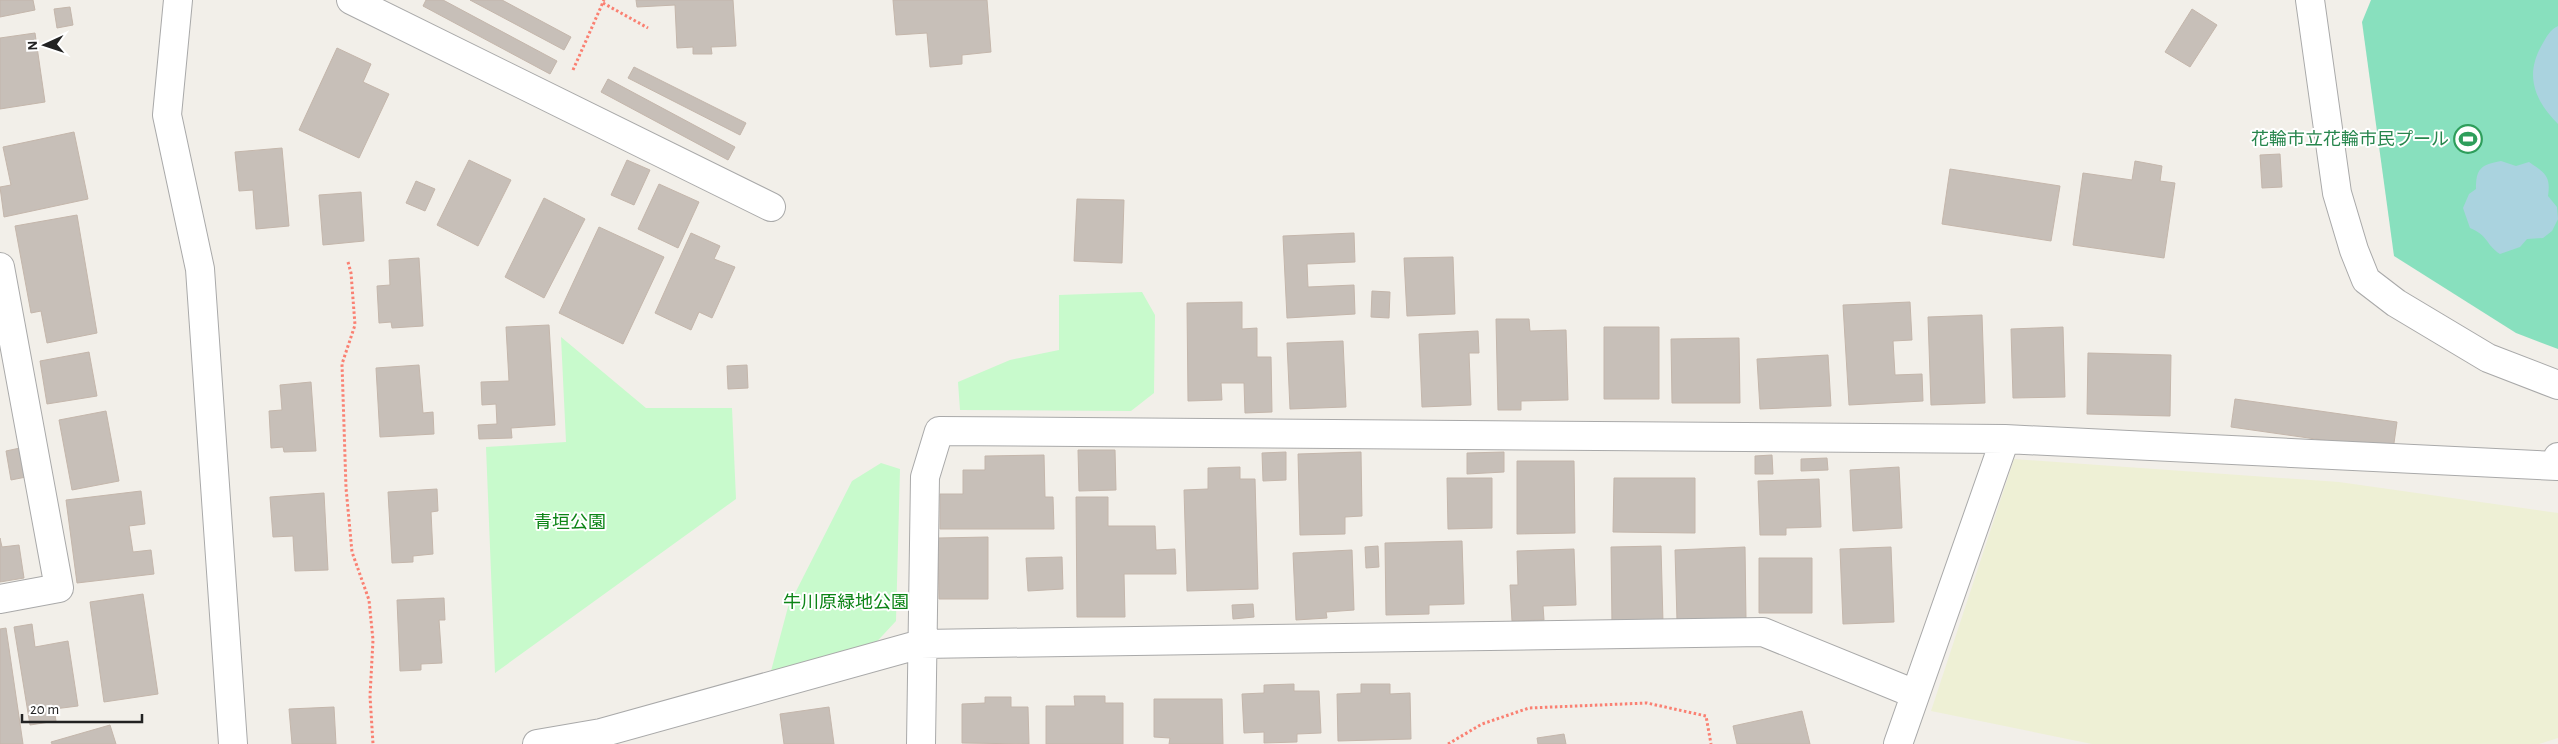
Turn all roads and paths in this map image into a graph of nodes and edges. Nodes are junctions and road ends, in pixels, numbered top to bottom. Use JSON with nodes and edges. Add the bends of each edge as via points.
{"nodes":[{"id":1,"x":178,"y":0,"type":"edge"},
{"id":2,"x":351,"y":0,"type":"edge"},
{"id":3,"x":2310,"y":0,"type":"edge"},
{"id":4,"x":603,"y":1,"type":"edge"},
{"id":5,"x":648,"y":28,"type":"dead end"},
{"id":6,"x":559,"y":103,"type":"junction"},
{"id":7,"x":771,"y":208,"type":"dead end"},
{"id":8,"x":348,"y":262,"type":"dead end"},
{"id":9,"x":0,"y":267,"type":"edge"},
{"id":10,"x":8,"y":358,"type":"edge"},
{"id":11,"x":2558,"y":385,"type":"edge"},
{"id":12,"x":2005,"y":440,"type":"junction"},
{"id":13,"x":2558,"y":457,"type":"edge"},
{"id":14,"x":0,"y":599,"type":"edge"},
{"id":15,"x":921,"y":644,"type":"junction"},
{"id":16,"x":1915,"y":694,"type":"junction"},
{"id":17,"x":233,"y":744,"type":"edge"},
{"id":18,"x":373,"y":744,"type":"edge"},
{"id":19,"x":537,"y":744,"type":"edge"},
{"id":20,"x":921,"y":744,"type":"edge"},
{"id":21,"x":1448,"y":744,"type":"edge"},
{"id":22,"x":1711,"y":744,"type":"edge"},
{"id":23,"x":1898,"y":744,"type":"edge"}],
"edges":[{"from":1,"to":17,"type":"street","via":[[167,115],[200,270]]},
{"from":2,"to":6,"type":"street"},
{"from":3,"to":11,"type":"street","via":[[2338,193],[2366,280],[2396,303],[2488,358]]},
{"from":4,"to":5,"type":"path"},
{"from":4,"to":6,"type":"path"},
{"from":6,"to":7,"type":"street"},
{"from":8,"to":18,"type":"path","via":[[355,325],[342,364],[346,488],[352,552],[369,600],[373,640],[370,696]]},
{"from":9,"to":10,"type":"street"},
{"from":10,"to":14,"type":"street","via":[[59,588]]},
{"from":12,"to":13,"type":"street","via":[[2556,466]]},
{"from":12,"to":15,"type":"street","via":[[939,431],[925,477]]},
{"from":12,"to":16,"type":"street"},
{"from":15,"to":16,"type":"street","via":[[1763,632]]},
{"from":15,"to":19,"type":"street","via":[[601,733]]},
{"from":15,"to":20,"type":"street"},
{"from":16,"to":23,"type":"street"},
{"from":21,"to":22,"type":"path","via":[[1482,724],[1529,708],[1647,703],[1706,716]]}]}
